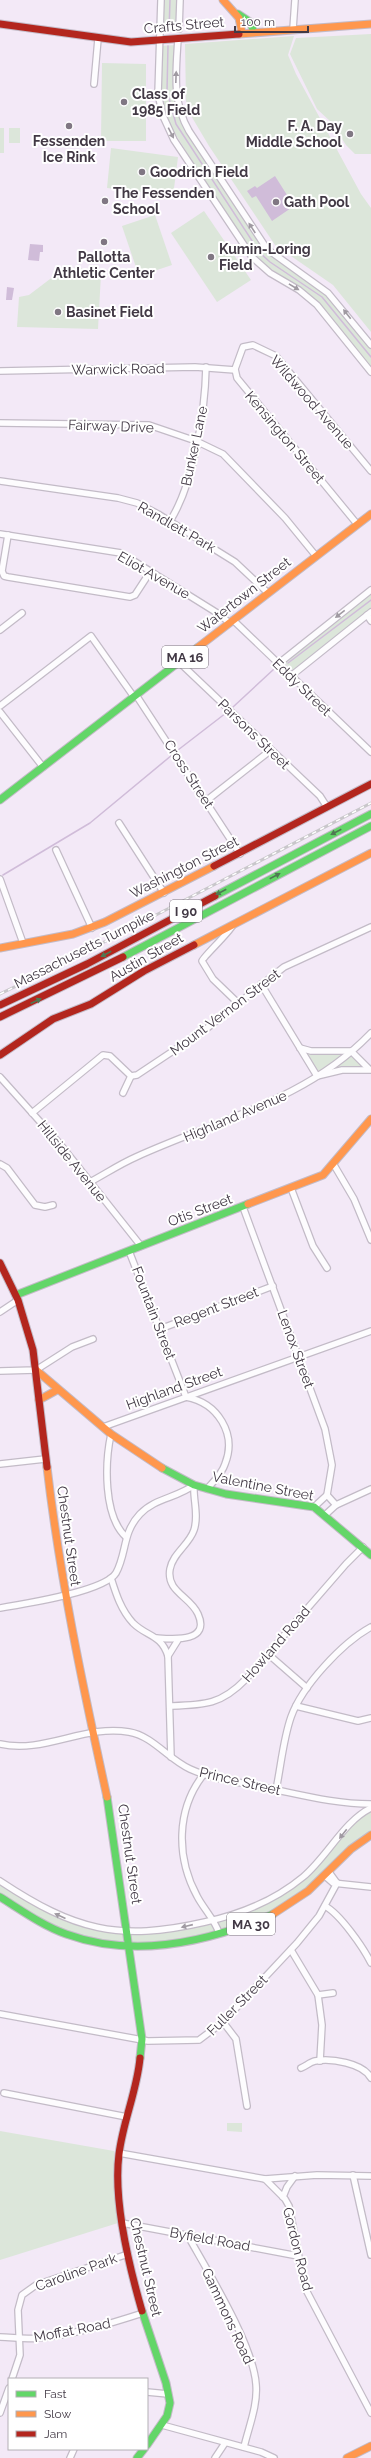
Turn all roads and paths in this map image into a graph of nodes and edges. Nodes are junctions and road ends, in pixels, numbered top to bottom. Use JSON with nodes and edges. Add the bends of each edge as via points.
{"nodes":[{"id":1,"x":161,"y":0,"type":"edge"},
{"id":2,"x":180,"y":0,"type":"edge"},
{"id":3,"x":223,"y":0,"type":"edge"},
{"id":4,"x":295,"y":0,"type":"edge"},
{"id":5,"x":234,"y":12,"type":"junction"},
{"id":6,"x":0,"y":24,"type":"edge"},
{"id":7,"x":371,"y":24,"type":"edge"},
{"id":8,"x":179,"y":29,"type":"dead end"},
{"id":9,"x":293,"y":29,"type":"junction"},
{"id":10,"x":254,"y":32,"type":"junction"},
{"id":11,"x":242,"y":33,"type":"junction"},
{"id":12,"x":98,"y":39,"type":"junction"},
{"id":13,"x":178,"y":39,"type":"junction"},
{"id":14,"x":158,"y":40,"type":"junction"},
{"id":15,"x":94,"y":84,"type":"dead end"},
{"id":16,"x":371,"y":345,"type":"edge"},
{"id":17,"x":206,"y":367,"type":"junction"},
{"id":18,"x":235,"y":370,"type":"junction"},
{"id":19,"x":0,"y":371,"type":"edge"},
{"id":20,"x":371,"y":372,"type":"edge"},
{"id":21,"x":0,"y":423,"type":"edge"},
{"id":22,"x":196,"y":441,"type":"junction"},
{"id":23,"x":371,"y":471,"type":"edge"},
{"id":24,"x":0,"y":481,"type":"edge"},
{"id":25,"x":371,"y":514,"type":"edge"},
{"id":26,"x":170,"y":521,"type":"junction"},
{"id":27,"x":358,"y":524,"type":"junction"},
{"id":28,"x":0,"y":534,"type":"edge"},
{"id":29,"x":8,"y":536,"type":"junction"},
{"id":30,"x":316,"y":556,"type":"junction"},
{"id":31,"x":150,"y":572,"type":"junction"},
{"id":32,"x":1,"y":574,"type":"edge"},
{"id":33,"x":371,"y":590,"type":"edge"},
{"id":34,"x":268,"y":593,"type":"junction"},
{"id":35,"x":22,"y":613,"type":"dead end"},
{"id":36,"x":369,"y":614,"type":"edge"},
{"id":37,"x":231,"y":622,"type":"junction"},
{"id":38,"x":371,"y":622,"type":"edge"},
{"id":39,"x":0,"y":630,"type":"edge"},
{"id":40,"x":179,"y":662,"type":"junction"},
{"id":41,"x":278,"y":664,"type":"junction"},
{"id":42,"x":291,"y":676,"type":"junction"},
{"id":43,"x":135,"y":696,"type":"junction"},
{"id":44,"x":0,"y":706,"type":"edge"},
{"id":45,"x":0,"y":712,"type":"edge"},
{"id":46,"x":271,"y":750,"type":"junction"},
{"id":47,"x":371,"y":752,"type":"edge"},
{"id":48,"x":43,"y":767,"type":"junction"},
{"id":49,"x":371,"y":784,"type":"edge"},
{"id":50,"x":0,"y":800,"type":"edge"},
{"id":51,"x":206,"y":800,"type":"junction"},
{"id":52,"x":327,"y":807,"type":"junction"},
{"id":53,"x":371,"y":814,"type":"edge"},
{"id":54,"x":119,"y":823,"type":"dead end"},
{"id":55,"x":371,"y":826,"type":"edge"},
{"id":56,"x":56,"y":850,"type":"dead end"},
{"id":57,"x":371,"y":853,"type":"edge"},
{"id":58,"x":240,"y":854,"type":"junction"},
{"id":59,"x":0,"y":879,"type":"edge"},
{"id":60,"x":164,"y":893,"type":"junction"},
{"id":61,"x":234,"y":923,"type":"junction"},
{"id":62,"x":371,"y":927,"type":"edge"},
{"id":63,"x":92,"y":928,"type":"junction"},
{"id":64,"x":23,"y":943,"type":"junction"},
{"id":65,"x":0,"y":948,"type":"edge"},
{"id":66,"x":262,"y":984,"type":"junction"},
{"id":67,"x":239,"y":1004,"type":"junction"},
{"id":68,"x":0,"y":1005,"type":"edge"},
{"id":69,"x":0,"y":1017,"type":"edge"},
{"id":70,"x":371,"y":1034,"type":"edge"},
{"id":71,"x":300,"y":1048,"type":"junction"},
{"id":72,"x":351,"y":1052,"type":"junction"},
{"id":73,"x":0,"y":1055,"type":"edge"},
{"id":74,"x":371,"y":1070,"type":"edge"},
{"id":75,"x":131,"y":1076,"type":"junction"},
{"id":76,"x":317,"y":1076,"type":"junction"},
{"id":77,"x":0,"y":1078,"type":"edge"},
{"id":78,"x":123,"y":1093,"type":"dead end"},
{"id":79,"x":32,"y":1113,"type":"junction"},
{"id":80,"x":371,"y":1119,"type":"edge"},
{"id":81,"x":0,"y":1164,"type":"edge"},
{"id":82,"x":334,"y":1165,"type":"junction"},
{"id":83,"x":90,"y":1182,"type":"junction"},
{"id":84,"x":291,"y":1188,"type":"junction"},
{"id":85,"x":52,"y":1205,"type":"dead end"},
{"id":86,"x":243,"y":1207,"type":"junction"},
{"id":87,"x":371,"y":1240,"type":"edge"},
{"id":88,"x":141,"y":1246,"type":"junction"},
{"id":89,"x":129,"y":1251,"type":"junction"},
{"id":90,"x":0,"y":1263,"type":"edge"},
{"id":91,"x":327,"y":1268,"type":"dead end"},
{"id":92,"x":273,"y":1286,"type":"junction"},
{"id":93,"x":17,"y":1298,"type":"junction"},
{"id":94,"x":0,"y":1312,"type":"edge"},
{"id":95,"x":160,"y":1329,"type":"junction"},
{"id":96,"x":371,"y":1331,"type":"edge"},
{"id":97,"x":93,"y":1339,"type":"dead end"},
{"id":98,"x":300,"y":1357,"type":"junction"},
{"id":99,"x":36,"y":1370,"type":"junction"},
{"id":100,"x":0,"y":1371,"type":"edge"},
{"id":101,"x":57,"y":1390,"type":"junction"},
{"id":102,"x":186,"y":1397,"type":"junction"},
{"id":103,"x":39,"y":1400,"type":"junction"},
{"id":104,"x":103,"y":1427,"type":"junction"},
{"id":105,"x":111,"y":1434,"type":"junction"},
{"id":106,"x":45,"y":1459,"type":"junction"},
{"id":107,"x":0,"y":1464,"type":"edge"},
{"id":108,"x":194,"y":1485,"type":"junction"},
{"id":109,"x":207,"y":1489,"type":"junction"},
{"id":110,"x":371,"y":1489,"type":"edge"},
{"id":111,"x":327,"y":1495,"type":"junction"},
{"id":112,"x":336,"y":1505,"type":"junction"},
{"id":113,"x":314,"y":1507,"type":"junction"},
{"id":114,"x":325,"y":1515,"type":"junction"},
{"id":115,"x":126,"y":1537,"type":"junction"},
{"id":116,"x":363,"y":1547,"type":"junction"},
{"id":117,"x":371,"y":1554,"type":"edge"},
{"id":118,"x":111,"y":1578,"type":"junction"},
{"id":119,"x":65,"y":1595,"type":"junction"},
{"id":120,"x":0,"y":1608,"type":"edge"},
{"id":121,"x":371,"y":1627,"type":"edge"},
{"id":122,"x":157,"y":1638,"type":"junction"},
{"id":123,"x":178,"y":1640,"type":"junction"},
{"id":124,"x":268,"y":1654,"type":"junction"},
{"id":125,"x":168,"y":1656,"type":"junction"},
{"id":126,"x":307,"y":1688,"type":"junction"},
{"id":127,"x":170,"y":1706,"type":"junction"},
{"id":128,"x":296,"y":1706,"type":"junction"},
{"id":129,"x":371,"y":1718,"type":"edge"},
{"id":130,"x":94,"y":1734,"type":"junction"},
{"id":131,"x":0,"y":1744,"type":"edge"},
{"id":132,"x":171,"y":1757,"type":"junction"},
{"id":133,"x":204,"y":1774,"type":"junction"},
{"id":134,"x":276,"y":1790,"type":"junction"},
{"id":135,"x":371,"y":1804,"type":"edge"},
{"id":136,"x":371,"y":1808,"type":"edge"},
{"id":137,"x":371,"y":1835,"type":"edge"},
{"id":138,"x":327,"y":1874,"type":"junction"},
{"id":139,"x":0,"y":1881,"type":"edge"},
{"id":140,"x":337,"y":1883,"type":"junction"},
{"id":141,"x":371,"y":1887,"type":"edge"},
{"id":142,"x":0,"y":1897,"type":"edge"},
{"id":143,"x":325,"y":1906,"type":"junction"},
{"id":144,"x":212,"y":1920,"type":"junction"},
{"id":145,"x":127,"y":1932,"type":"junction"},
{"id":146,"x":219,"y":1933,"type":"junction"},
{"id":147,"x":129,"y":1947,"type":"junction"},
{"id":148,"x":291,"y":1950,"type":"junction"},
{"id":149,"x":371,"y":1962,"type":"edge"},
{"id":150,"x":333,"y":1993,"type":"dead end"},
{"id":151,"x":318,"y":1995,"type":"junction"},
{"id":152,"x":0,"y":2014,"type":"edge"},
{"id":153,"x":223,"y":2022,"type":"junction"},
{"id":154,"x":142,"y":2039,"type":"junction"},
{"id":155,"x":320,"y":2061,"type":"junction"},
{"id":156,"x":301,"y":2068,"type":"dead end"},
{"id":157,"x":371,"y":2078,"type":"edge"},
{"id":158,"x":4,"y":2093,"type":"dead end"},
{"id":159,"x":247,"y":2106,"type":"dead end"},
{"id":160,"x":127,"y":2117,"type":"junction"},
{"id":161,"x":119,"y":2154,"type":"junction"},
{"id":162,"x":353,"y":2175,"type":"junction"},
{"id":163,"x":295,"y":2176,"type":"junction"},
{"id":164,"x":371,"y":2176,"type":"edge"},
{"id":165,"x":265,"y":2179,"type":"junction"},
{"id":166,"x":283,"y":2197,"type":"junction"},
{"id":167,"x":122,"y":2223,"type":"junction"},
{"id":168,"x":188,"y":2236,"type":"junction"},
{"id":169,"x":128,"y":2254,"type":"junction"},
{"id":170,"x":298,"y":2256,"type":"junction"},
{"id":171,"x":371,"y":2256,"type":"edge"},
{"id":172,"x":143,"y":2313,"type":"junction"},
{"id":173,"x":0,"y":2337,"type":"edge"},
{"id":174,"x":21,"y":2338,"type":"junction"},
{"id":175,"x":12,"y":2378,"type":"edge"},
{"id":176,"x":148,"y":2392,"type":"edge"},
{"id":177,"x":168,"y":2394,"type":"junction"},
{"id":178,"x":5,"y":2400,"type":"edge"},
{"id":179,"x":371,"y":2412,"type":"edge"},
{"id":180,"x":0,"y":2413,"type":"edge"},
{"id":181,"x":162,"y":2425,"type":"junction"},
{"id":182,"x":225,"y":2443,"type":"junction"},
{"id":183,"x":148,"y":2444,"type":"edge"},
{"id":184,"x":371,"y":2446,"type":"edge"},
{"id":185,"x":244,"y":2447,"type":"junction"},
{"id":186,"x":143,"y":2450,"type":"edge"},
{"id":187,"x":137,"y":2458,"type":"edge"},
{"id":188,"x":216,"y":2458,"type":"edge"},
{"id":189,"x":274,"y":2458,"type":"edge"},
{"id":190,"x":348,"y":2458,"type":"edge"}],
"edges":[{"from":1,"to":14,"type":"street"},
{"from":2,"to":8,"type":"street"},
{"from":3,"to":5,"type":"main road"},
{"from":4,"to":9,"type":"street"},
{"from":5,"to":10,"type":"main road","via":[[250,22]]},
{"from":5,"to":11,"type":"main road","via":[[240,20]]},
{"from":6,"to":12,"type":"main road","name":"Crafts Street"},
{"from":7,"to":9,"type":"main road","name":"Crafts Street"},
{"from":9,"to":10,"type":"main road","name":"Crafts Street"},
{"from":10,"to":11,"type":"main road","name":"Crafts Street"},
{"from":11,"to":13,"type":"main road","name":"Crafts Street"},
{"from":12,"to":14,"type":"main road","name":"Crafts Street","via":[[127,42]]},
{"from":12,"to":15,"type":"street"},
{"from":13,"to":14,"type":"main road","name":"Crafts Street"},
{"from":16,"to":13,"type":"street","one_way":true,"via":[[325,290],[267,249],[189,131],[181,115],[176,94]]},
{"from":14,"to":20,"type":"street","one_way":true,"via":[[160,105],[168,128],[181,152],[252,257],[317,306]]},
{"from":17,"to":18,"type":"street","name":"Warwick Road"},
{"from":17,"to":19,"type":"street","name":"Warwick Road"},
{"from":17,"to":22,"type":"street","name":"Bunker Lane","via":[[204,409]]},
{"from":18,"to":23,"type":"street","name":"Wildwood Avenue","via":[[241,351],[246,345],[253,345],[276,356]]},
{"from":18,"to":27,"type":"street","name":"Kensington Street","via":[[238,379]]},
{"from":21,"to":22,"type":"street","name":"Fairway Drive","via":[[145,425],[162,428]]},
{"from":22,"to":26,"type":"street","name":"Bunker Lane","via":[[185,489]]},
{"from":22,"to":30,"type":"street","name":"Fairway Drive","via":[[217,450],[229,459]]},
{"from":24,"to":26,"type":"street","name":"Randlett Park","via":[[125,500],[146,507]]},
{"from":25,"to":27,"type":"main road","name":"Watertown Street","number":"MA 16"},
{"from":26,"to":34,"type":"street","name":"Randlett Park","via":[[237,564]]},
{"from":27,"to":30,"type":"main road","name":"Watertown Street","number":"MA 16"},
{"from":28,"to":29,"type":"street","name":"Eliot Avenue"},
{"from":29,"to":31,"type":"street","name":"Eliot Avenue","via":[[116,552]]},
{"from":29,"to":32,"type":"street"},
{"from":30,"to":34,"type":"main road","name":"Watertown Street","number":"MA 16"},
{"from":31,"to":32,"type":"street","via":[[136,594],[130,597],[8,578]]},
{"from":31,"to":37,"type":"street","name":"Eliot Avenue"},
{"from":33,"to":41,"type":"street","one_way":true},
{"from":34,"to":37,"type":"main road","name":"Watertown Street","number":"MA 16"},
{"from":35,"to":39,"type":"street"},
{"from":36,"to":38,"type":"street"},
{"from":36,"to":42,"type":"street"},
{"from":37,"to":40,"type":"main road","name":"Watertown Street","number":"MA 16"},
{"from":37,"to":41,"type":"street","name":"Eddy Street"},
{"from":40,"to":43,"type":"main road","name":"Watertown Street","number":"MA 16"},
{"from":40,"to":46,"type":"street","name":"Parsons Street"},
{"from":41,"to":42,"type":"street","name":"Eddy Street"},
{"from":42,"to":47,"type":"street","name":"Eddy Street"},
{"from":43,"to":44,"type":"street","name":"Cross Street","via":[[91,636]]},
{"from":43,"to":48,"type":"main road","name":"Watertown Street","number":"MA 16"},
{"from":43,"to":51,"type":"street","name":"Cross Street"},
{"from":45,"to":48,"type":"street"},
{"from":46,"to":51,"type":"street"},
{"from":46,"to":52,"type":"street","name":"Parsons Street","via":[[321,798]]},
{"from":48,"to":50,"type":"main road","name":"Watertown Street","number":"MA 16"},
{"from":49,"to":52,"type":"main road","name":"Washington Street"},
{"from":51,"to":58,"type":"street","name":"Cross Street"},
{"from":52,"to":58,"type":"main road","name":"Washington Street"},
{"from":53,"to":68,"type":"main road","name":"Massachusetts Turnpike","number":"I 90","one_way":true,"via":[[87,964]]},
{"from":54,"to":60,"type":"street"},
{"from":69,"to":55,"type":"main road","name":"Massachusetts Turnpike","number":"I 90","one_way":true,"via":[[90,974]]},
{"from":56,"to":63,"type":"street"},
{"from":57,"to":61,"type":"main road","name":"Austin Street"},
{"from":58,"to":60,"type":"main road","name":"Washington Street"},
{"from":59,"to":64,"type":"street"},
{"from":60,"to":63,"type":"main road","name":"Washington Street"},
{"from":61,"to":67,"type":"street","via":[[202,961],[213,979]]},
{"from":61,"to":73,"type":"main road","name":"Austin Street","via":[[135,976],[95,1002],[53,1019]]},
{"from":62,"to":66,"type":"street","name":"Mount Vernon Street","via":[[292,963]]},
{"from":63,"to":64,"type":"main road","name":"Washington Street"},
{"from":64,"to":65,"type":"main road","name":"Washington Street"},
{"from":66,"to":67,"type":"street","name":"Mount Vernon Street"},
{"from":66,"to":71,"type":"street"},
{"from":67,"to":75,"type":"street","name":"Mount Vernon Street","via":[[137,1075]]},
{"from":70,"to":72,"type":"street","name":"Highland Avenue"},
{"from":71,"to":72,"type":"street","via":[[311,1052]]},
{"from":71,"to":76,"type":"street"},
{"from":72,"to":74,"type":"street"},
{"from":72,"to":76,"type":"street","name":"Highland Avenue"},
{"from":74,"to":76,"type":"street","via":[[342,1070]]},
{"from":75,"to":78,"type":"street"},
{"from":75,"to":79,"type":"street","via":[[110,1056],[103,1055]]},
{"from":76,"to":83,"type":"street","name":"Highland Avenue","via":[[281,1098],[136,1157]]},
{"from":77,"to":79,"type":"street","name":"Hillside Avenue"},
{"from":79,"to":83,"type":"street","name":"Hillside Avenue"},
{"from":80,"to":82,"type":"main road","name":"Otis Street"},
{"from":81,"to":85,"type":"street","via":[[7,1168],[35,1205]]},
{"from":82,"to":84,"type":"main road","name":"Otis Street","via":[[323,1175]]},
{"from":82,"to":87,"type":"street","via":[[354,1199]]},
{"from":83,"to":88,"type":"street","name":"Hillside Avenue"},
{"from":84,"to":86,"type":"main road","name":"Otis Street"},
{"from":84,"to":91,"type":"street","via":[[313,1246]]},
{"from":86,"to":88,"type":"main road","name":"Otis Street"},
{"from":86,"to":92,"type":"street","name":"Lenox Street"},
{"from":88,"to":89,"type":"main road","name":"Otis Street"},
{"from":89,"to":93,"type":"main road","name":"Otis Street"},
{"from":89,"to":95,"type":"street","name":"Fountain Street"},
{"from":90,"to":93,"type":"main road","name":"Chestnut Street"},
{"from":92,"to":95,"type":"street","name":"Regent Street"},
{"from":92,"to":98,"type":"street","name":"Lenox Street"},
{"from":93,"to":94,"type":"street"},
{"from":93,"to":99,"type":"main road","name":"Chestnut Street","via":[[30,1335]]},
{"from":95,"to":102,"type":"street","name":"Fountain Street"},
{"from":96,"to":98,"type":"street","name":"Highland Street"},
{"from":97,"to":99,"type":"street","via":[[72,1347]]},
{"from":98,"to":102,"type":"street","name":"Highland Street"},
{"from":98,"to":111,"type":"street","name":"Lenox Street","via":[[330,1446],[332,1465]]},
{"from":99,"to":100,"type":"street"},
{"from":99,"to":101,"type":"main road"},
{"from":99,"to":103,"type":"main road","name":"Chestnut Street"},
{"from":101,"to":103,"type":"main road"},
{"from":101,"to":104,"type":"main road"},
{"from":102,"to":104,"type":"street","name":"Highland Street"},
{"from":102,"to":109,"type":"street","via":[[202,1402],[216,1412],[222,1419],[228,1437],[229,1447],[225,1466]]},
{"from":103,"to":106,"type":"main road","name":"Chestnut Street"},
{"from":104,"to":105,"type":"main road","name":"Valentine Street"},
{"from":105,"to":108,"type":"main road","name":"Valentine Street","via":[[165,1471]]},
{"from":105,"to":115,"type":"street","via":[[107,1465],[108,1490],[117,1524]]},
{"from":106,"to":107,"type":"street"},
{"from":106,"to":119,"type":"main road","name":"Chestnut Street","via":[[52,1522]]},
{"from":108,"to":109,"type":"main road","name":"Valentine Street"},
{"from":108,"to":115,"type":"street","via":[[147,1508],[135,1520]]},
{"from":108,"to":123,"type":"street","via":[[197,1515],[194,1532],[172,1563],[170,1575],[176,1592],[198,1613],[199,1625],[194,1635]]},
{"from":109,"to":113,"type":"main road","name":"Valentine Street","via":[[245,1498]]},
{"from":110,"to":112,"type":"street"},
{"from":111,"to":112,"type":"street"},
{"from":111,"to":113,"type":"street"},
{"from":112,"to":114,"type":"street"},
{"from":113,"to":114,"type":"main road","name":"Valentine Street"},
{"from":114,"to":116,"type":"main road","name":"Valentine Street"},
{"from":115,"to":118,"type":"street","via":[[118,1568]]},
{"from":116,"to":117,"type":"main road","name":"Valentine Street"},
{"from":116,"to":124,"type":"street","name":"Howland Road"},
{"from":118,"to":119,"type":"street"},
{"from":118,"to":122,"type":"street","via":[[122,1609],[128,1617],[141,1630]]},
{"from":119,"to":120,"type":"street"},
{"from":119,"to":130,"type":"main road","name":"Chestnut Street"},
{"from":121,"to":126,"type":"street","via":[[351,1640]]},
{"from":122,"to":123,"type":"street"},
{"from":122,"to":125,"type":"street"},
{"from":123,"to":125,"type":"street"},
{"from":124,"to":126,"type":"street"},
{"from":124,"to":127,"type":"street","name":"Howland Road","via":[[237,1688],[222,1700],[203,1705]]},
{"from":125,"to":127,"type":"street"},
{"from":126,"to":128,"type":"street"},
{"from":127,"to":132,"type":"street"},
{"from":128,"to":129,"type":"street","via":[[358,1721]]},
{"from":128,"to":134,"type":"street","via":[[291,1718]]},
{"from":130,"to":131,"type":"street","name":"Prince Street","via":[[27,1747]]},
{"from":130,"to":132,"type":"street","name":"Prince Street","via":[[130,1732],[153,1742]]},
{"from":130,"to":145,"type":"main road","name":"Chestnut Street","via":[[112,1818]]},
{"from":132,"to":133,"type":"street","name":"Prince Street"},
{"from":133,"to":134,"type":"street","name":"Prince Street"},
{"from":133,"to":144,"type":"street","via":[[188,1801],[181,1836],[188,1877]]},
{"from":134,"to":135,"type":"street","name":"Prince Street","via":[[344,1804]]},
{"from":136,"to":144,"type":"street","one_way":true,"via":[[357,1817],[320,1861],[293,1885],[249,1910]]},
{"from":137,"to":138,"type":"main road","number":"MA 30","via":[[356,1845]]},
{"from":138,"to":140,"type":"street"},
{"from":138,"to":146,"type":"main road","number":"MA 30","via":[[303,1896],[276,1913]]},
{"from":145,"to":139,"type":"street","one_way":true,"via":[[90,1927],[68,1920],[50,1912]]},
{"from":140,"to":141,"type":"street"},
{"from":140,"to":143,"type":"street","name":"Fuller Street"},
{"from":142,"to":147,"type":"main road","number":"MA 30","via":[[67,1934],[93,1942]]},
{"from":143,"to":148,"type":"street","name":"Fuller Street"},
{"from":143,"to":149,"type":"street","via":[[334,1913]]},
{"from":144,"to":145,"type":"street","one_way":true,"via":[[166,1930]]},
{"from":144,"to":146,"type":"street"},
{"from":145,"to":147,"type":"main road","name":"Chestnut Street"},
{"from":146,"to":147,"type":"main road","number":"MA 30","via":[[160,1945]]},
{"from":147,"to":154,"type":"main road","name":"Chestnut Street"},
{"from":148,"to":151,"type":"street"},
{"from":148,"to":153,"type":"street","name":"Fuller Street"},
{"from":150,"to":151,"type":"street"},
{"from":151,"to":155,"type":"street","via":[[322,2025]]},
{"from":152,"to":154,"type":"street","name":"Fuller Street"},
{"from":153,"to":154,"type":"street","name":"Fuller Street","via":[[199,2040],[191,2042]]},
{"from":153,"to":159,"type":"street","via":[[236,2039]]},
{"from":154,"to":160,"type":"main road","name":"Chestnut Street","via":[[138,2078]]},
{"from":155,"to":156,"type":"street","via":[[311,2062]]},
{"from":155,"to":157,"type":"street","via":[[361,2068]]},
{"from":158,"to":160,"type":"street"},
{"from":160,"to":161,"type":"main road","name":"Chestnut Street"},
{"from":161,"to":165,"type":"street"},
{"from":161,"to":167,"type":"main road","name":"Chestnut Street"},
{"from":162,"to":163,"type":"street"},
{"from":162,"to":164,"type":"street"},
{"from":162,"to":171,"type":"street"},
{"from":163,"to":165,"type":"street"},
{"from":163,"to":166,"type":"street"},
{"from":165,"to":166,"type":"street","name":"Gordon Road"},
{"from":166,"to":170,"type":"street","name":"Gordon Road","via":[[292,2215]]},
{"from":167,"to":168,"type":"street","name":"Byfield Road"},
{"from":167,"to":169,"type":"main road","name":"Chestnut Street"},
{"from":168,"to":170,"type":"street","name":"Byfield Road"},
{"from":168,"to":185,"type":"street","name":"Gammons Road","via":[[240,2336],[254,2372],[255,2404]]},
{"from":169,"to":172,"type":"main road","name":"Chestnut Street"},
{"from":169,"to":174,"type":"street","name":"Caroline Park","via":[[27,2290],[22,2295],[18,2310],[17,2323]]},
{"from":170,"to":179,"type":"street","name":"Gordon Road","via":[[305,2288]]},
{"from":172,"to":174,"type":"street","name":"Moffat Road","via":[[69,2333],[36,2339]]},
{"from":172,"to":177,"type":"main road","name":"Chestnut Street"},
{"from":173,"to":174,"type":"street","name":"Moffat Road"},
{"from":174,"to":175,"type":"street","name":"Caroline Park","via":[[20,2355]]},
{"from":176,"to":177,"type":"street"},
{"from":177,"to":181,"type":"main road","name":"Chestnut Street","via":[[169,2408]]},
{"from":178,"to":180,"type":"street"},
{"from":181,"to":182,"type":"street"},
{"from":181,"to":183,"type":"main road","name":"Chestnut Street"},
{"from":182,"to":185,"type":"street"},
{"from":182,"to":188,"type":"street"},
{"from":184,"to":190,"type":"main road"},
{"from":185,"to":189,"type":"street"},
{"from":186,"to":187,"type":"main road"}]}
